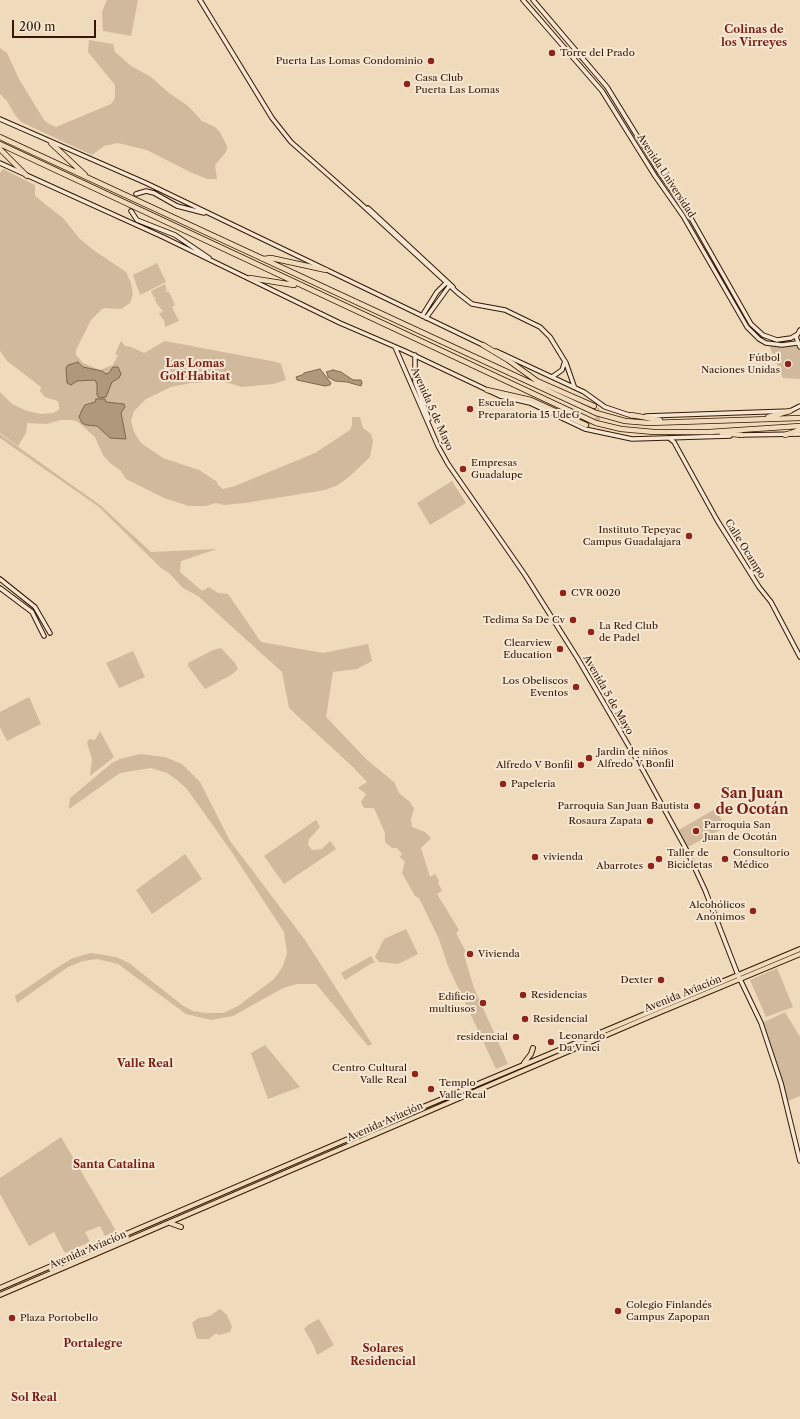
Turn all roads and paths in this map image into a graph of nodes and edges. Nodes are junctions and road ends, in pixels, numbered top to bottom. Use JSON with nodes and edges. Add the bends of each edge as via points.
{"nodes":[{"id":1,"x":200,"y":0,"type":"edge"},
{"id":2,"x":523,"y":0,"type":"edge"},
{"id":3,"x":533,"y":0,"type":"edge"},
{"id":4,"x":0,"y":119,"type":"edge"},
{"id":5,"x":0,"y":137,"type":"edge"},
{"id":6,"x":51,"y":142,"type":"junction"},
{"id":7,"x":0,"y":144,"type":"edge"},
{"id":8,"x":0,"y":149,"type":"edge"},
{"id":9,"x":0,"y":163,"type":"edge"},
{"id":10,"x":27,"y":176,"type":"junction"},
{"id":11,"x":87,"y":178,"type":"junction"},
{"id":12,"x":136,"y":194,"type":"dead end"},
{"id":13,"x":131,"y":211,"type":"dead end"},
{"id":14,"x":208,"y":214,"type":"junction"},
{"id":15,"x":263,"y":259,"type":"junction"},
{"id":16,"x":212,"y":261,"type":"junction"},
{"id":17,"x":326,"y":270,"type":"junction"},
{"id":18,"x":250,"y":278,"type":"junction"},
{"id":19,"x":448,"y":283,"type":"junction"},
{"id":20,"x":300,"y":285,"type":"junction"},
{"id":21,"x":424,"y":317,"type":"junction"},
{"id":22,"x":800,"y":330,"type":"edge"},
{"id":23,"x":796,"y":335,"type":"junction"},
{"id":24,"x":797,"y":343,"type":"junction"},
{"id":25,"x":483,"y":345,"type":"junction"},
{"id":26,"x":395,"y":347,"type":"junction"},
{"id":27,"x":800,"y":347,"type":"edge"},
{"id":28,"x":415,"y":355,"type":"junction"},
{"id":29,"x":565,"y":361,"type":"junction"},
{"id":30,"x":552,"y":377,"type":"junction"},
{"id":31,"x":574,"y":387,"type":"junction"},
{"id":32,"x":487,"y":390,"type":"junction"},
{"id":33,"x":594,"y":406,"type":"dead end"},
{"id":34,"x":800,"y":406,"type":"edge"},
{"id":35,"x":790,"y":411,"type":"junction"},
{"id":36,"x":631,"y":416,"type":"junction"},
{"id":37,"x":800,"y":418,"type":"edge"},
{"id":38,"x":759,"y":419,"type":"junction"},
{"id":39,"x":676,"y":422,"type":"junction"},
{"id":40,"x":586,"y":425,"type":"dead end"},
{"id":41,"x":800,"y":426,"type":"edge"},
{"id":42,"x":800,"y":430,"type":"edge"},
{"id":43,"x":709,"y":432,"type":"junction"},
{"id":44,"x":800,"y":434,"type":"edge"},
{"id":45,"x":742,"y":435,"type":"junction"},
{"id":46,"x":785,"y":435,"type":"junction"},
{"id":47,"x":680,"y":437,"type":"junction"},
{"id":48,"x":670,"y":438,"type":"junction"},
{"id":49,"x":677,"y":449,"type":"junction"},
{"id":50,"x":457,"y":476,"type":"junction"},
{"id":51,"x":0,"y":579,"type":"edge"},
{"id":52,"x":0,"y":588,"type":"edge"},
{"id":53,"x":43,"y":619,"type":"junction"},
{"id":54,"x":38,"y":622,"type":"junction"},
{"id":55,"x":800,"y":657,"type":"edge"},
{"id":56,"x":800,"y":949,"type":"edge"},
{"id":57,"x":800,"y":954,"type":"edge"},
{"id":58,"x":738,"y":975,"type":"junction"},
{"id":59,"x":740,"y":980,"type":"junction"},
{"id":60,"x":649,"y":1011,"type":"junction"},
{"id":61,"x":651,"y":1016,"type":"junction"},
{"id":62,"x":533,"y":1048,"type":"dead end"},
{"id":63,"x":521,"y":1066,"type":"junction"},
{"id":64,"x":800,"y":1161,"type":"edge"},
{"id":65,"x":170,"y":1223,"type":"junction"},
{"id":66,"x":181,"y":1226,"type":"dead end"},
{"id":67,"x":132,"y":1232,"type":"junction"},
{"id":68,"x":134,"y":1238,"type":"junction"},
{"id":69,"x":0,"y":1288,"type":"edge"},
{"id":70,"x":0,"y":1295,"type":"edge"}],
"edges":[{"from":1,"to":19,"type":"main road","via":[[280,130],[313,163],[378,218]]},
{"from":2,"to":24,"type":"main road","name":"Avenida Universidad","via":[[602,91],[683,216],[747,328],[766,343]]},
{"from":3,"to":23,"type":"main road","name":"Avenida Universidad","via":[[607,87],[688,214],[751,324],[763,335],[777,340]]},
{"from":4,"to":6,"type":"main road"},
{"from":5,"to":11,"type":"highway"},
{"from":6,"to":11,"type":"highway"},
{"from":6,"to":14,"type":"main road","via":[[146,183]]},
{"from":7,"to":20,"type":"highway"},
{"from":8,"to":10,"type":"highway"},
{"from":9,"to":10,"type":"main road"},
{"from":10,"to":16,"type":"main road"},
{"from":11,"to":15,"type":"highway"},
{"from":12,"to":14,"type":"main road","via":[[150,191],[177,206]]},
{"from":13,"to":16,"type":"main road","via":[[137,220],[175,235]]},
{"from":14,"to":17,"type":"main road"},
{"from":15,"to":17,"type":"highway","via":[[271,258]]},
{"from":15,"to":39,"type":"highway","via":[[591,411],[626,421]]},
{"from":16,"to":18,"type":"main road"},
{"from":17,"to":21,"type":"main road"},
{"from":18,"to":20,"type":"highway"},
{"from":18,"to":26,"type":"main road"},
{"from":19,"to":21,"type":"main road"},
{"from":19,"to":29,"type":"main road","via":[[472,304],[504,310],[540,327],[550,337]]},
{"from":20,"to":43,"type":"highway","via":[[596,423],[636,431]]},
{"from":21,"to":25,"type":"main road"},
{"from":22,"to":23,"type":"main road"},
{"from":23,"to":24,"type":"main road"},
{"from":24,"to":27,"type":"main road"},
{"from":25,"to":30,"type":"main road"},
{"from":25,"to":33,"type":"highway","via":[[537,380]]},
{"from":26,"to":28,"type":"main road"},
{"from":26,"to":50,"type":"main road","name":"Avenida 5 de Mayo","via":[[438,446]]},
{"from":28,"to":32,"type":"main road"},
{"from":28,"to":50,"type":"main road","name":"Avenida 5 de Mayo","via":[[416,382],[421,400]]},
{"from":29,"to":30,"type":"main road","via":[[562,370]]},
{"from":29,"to":31,"type":"main road"},
{"from":30,"to":31,"type":"main road"},
{"from":31,"to":36,"type":"main road","via":[[605,407]]},
{"from":32,"to":40,"type":"highway","via":[[532,400]]},
{"from":32,"to":48,"type":"main road","via":[[530,404],[585,429],[632,439]]},
{"from":34,"to":35,"type":"main road"},
{"from":35,"to":36,"type":"main road"},
{"from":35,"to":38,"type":"highway"},
{"from":36,"to":39,"type":"highway"},
{"from":37,"to":38,"type":"highway"},
{"from":38,"to":39,"type":"highway"},
{"from":41,"to":43,"type":"highway"},
{"from":42,"to":46,"type":"highway"},
{"from":43,"to":45,"type":"highway"},
{"from":44,"to":46,"type":"main road"},
{"from":45,"to":46,"type":"main road"},
{"from":45,"to":47,"type":"main road"},
{"from":47,"to":48,"type":"main road"},
{"from":47,"to":49,"type":"main road","via":[[676,442]]},
{"from":48,"to":49,"type":"main road","name":"Calle Ocampo"},
{"from":49,"to":55,"type":"main road","name":"Calle Ocampo","via":[[717,520],[759,588],[771,602]]},
{"from":50,"to":58,"type":"main road","name":"Avenida 5 de Mayo","via":[[578,659],[644,772],[705,890]]},
{"from":51,"to":53,"type":"main road","via":[[29,600]]},
{"from":52,"to":54,"type":"main road","via":[[28,608]]},
{"from":53,"to":54,"type":"main road"},
{"from":53,"to":54,"type":"main road","via":[[49,632],[43,634]]},
{"from":56,"to":58,"type":"main road","name":"Avenida Aviación"},
{"from":57,"to":59,"type":"main road","name":"Avenida Aviación"},
{"from":58,"to":59,"type":"main road","name":"Avenida 5 de Mayo"},
{"from":58,"to":60,"type":"main road","name":"Avenida Aviación"},
{"from":59,"to":61,"type":"main road","name":"Avenida Aviación"},
{"from":59,"to":64,"type":"main road","name":"Avenida 5 de Mayo","via":[[760,1023],[781,1083]]},
{"from":60,"to":61,"type":"main road"},
{"from":60,"to":63,"type":"main road","name":"Avenida Aviación"},
{"from":61,"to":65,"type":"main road","name":"Avenida Aviación"},
{"from":62,"to":63,"type":"main road","via":[[529,1058]]},
{"from":63,"to":67,"type":"main road","name":"Avenida Aviación"},
{"from":65,"to":66,"type":"main road"},
{"from":65,"to":68,"type":"main road","name":"Avenida Aviación"},
{"from":67,"to":68,"type":"main road"},
{"from":67,"to":69,"type":"main road","name":"Avenida Aviación"},
{"from":68,"to":70,"type":"main road","name":"Avenida Aviación"}]}
